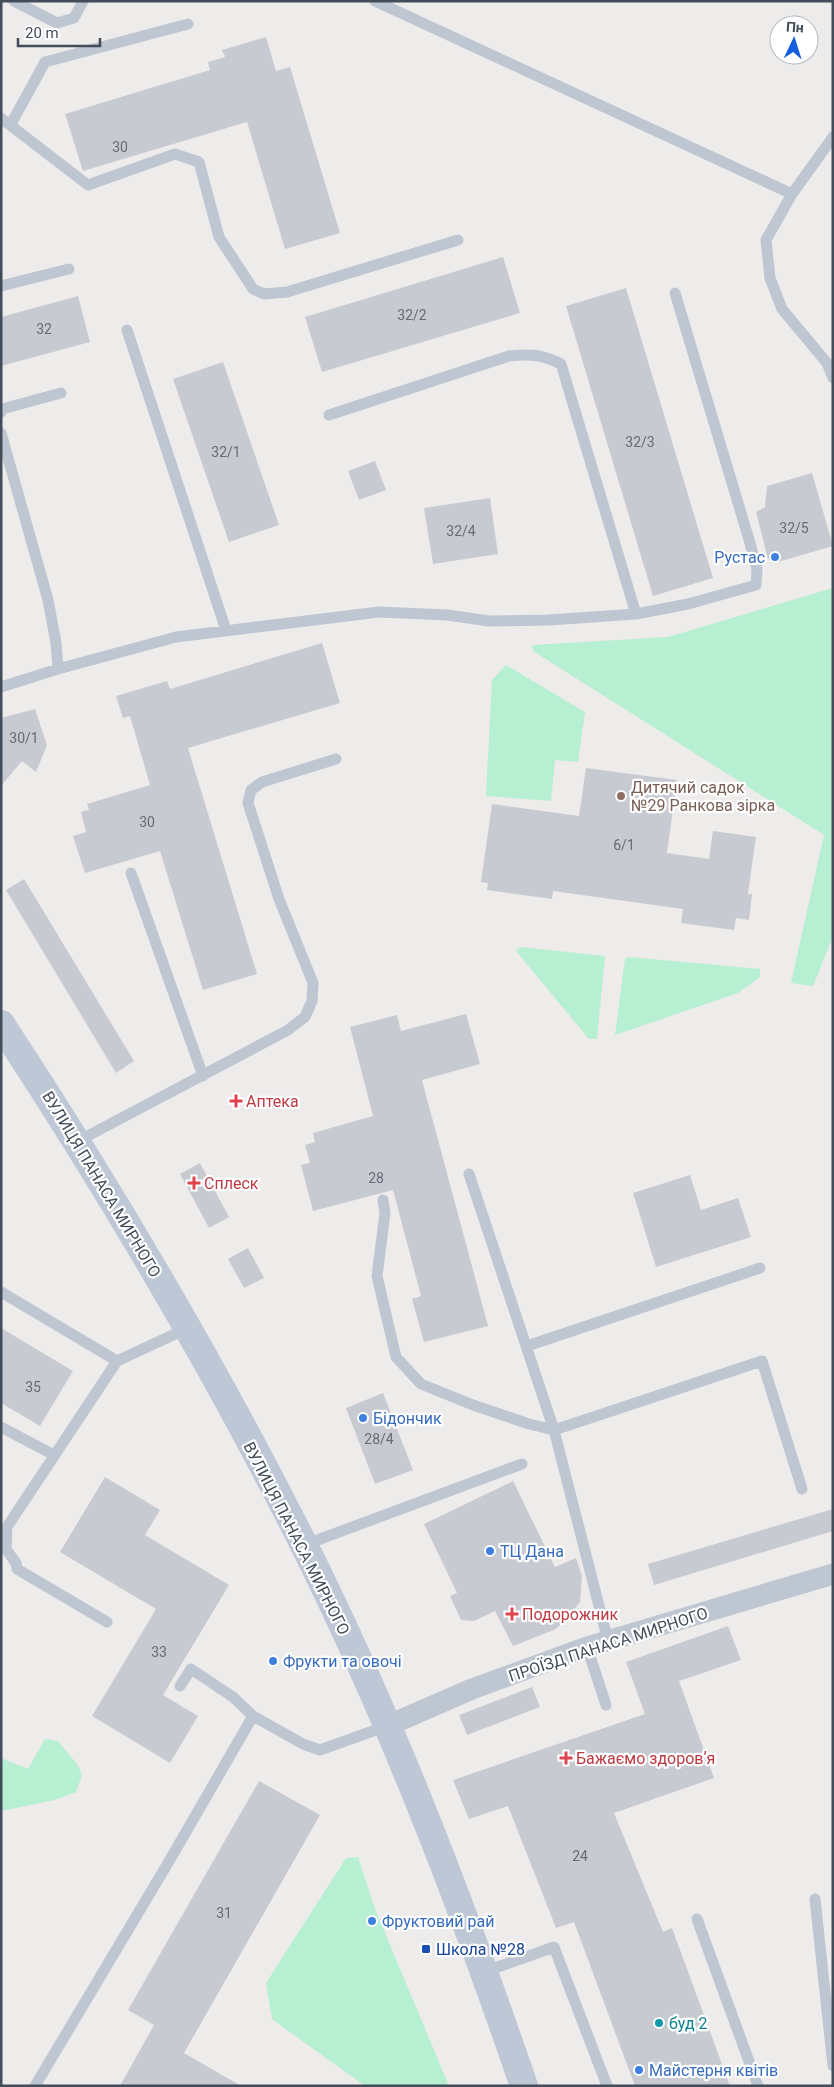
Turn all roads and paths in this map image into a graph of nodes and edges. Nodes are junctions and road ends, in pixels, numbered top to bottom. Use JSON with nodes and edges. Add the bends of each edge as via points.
{"nodes":[{"id":1,"x":14,"y":1,"type":"edge"},
{"id":2,"x":83,"y":1,"type":"edge"},
{"id":3,"x":375,"y":1,"type":"edge"},
{"id":4,"x":188,"y":24,"type":"dead end"},
{"id":5,"x":6,"y":121,"type":"edge"},
{"id":6,"x":833,"y":137,"type":"edge"},
{"id":7,"x":792,"y":194,"type":"junction"},
{"id":8,"x":458,"y":240,"type":"dead end"},
{"id":9,"x":69,"y":269,"type":"dead end"},
{"id":10,"x":1,"y":286,"type":"edge"},
{"id":11,"x":675,"y":293,"type":"dead end"},
{"id":12,"x":127,"y":330,"type":"dead end"},
{"id":13,"x":830,"y":362,"type":"edge"},
{"id":14,"x":833,"y":378,"type":"edge"},
{"id":15,"x":61,"y":393,"type":"dead end"},
{"id":16,"x":1,"y":412,"type":"edge"},
{"id":17,"x":329,"y":415,"type":"dead end"},
{"id":18,"x":1,"y":433,"type":"edge"},
{"id":19,"x":636,"y":614,"type":"junction"},
{"id":20,"x":226,"y":630,"type":"junction"},
{"id":21,"x":58,"y":668,"type":"junction"},
{"id":22,"x":1,"y":687,"type":"edge"},
{"id":23,"x":336,"y":758,"type":"dead end"},
{"id":24,"x":131,"y":874,"type":"dead end"},
{"id":25,"x":1,"y":1024,"type":"edge"},
{"id":26,"x":203,"y":1076,"type":"junction"},
{"id":27,"x":78,"y":1141,"type":"junction"},
{"id":28,"x":469,"y":1174,"type":"dead end"},
{"id":29,"x":383,"y":1200,"type":"dead end"},
{"id":30,"x":760,"y":1268,"type":"dead end"},
{"id":31,"x":1,"y":1292,"type":"edge"},
{"id":32,"x":189,"y":1327,"type":"junction"},
{"id":33,"x":527,"y":1346,"type":"junction"},
{"id":34,"x":117,"y":1361,"type":"junction"},
{"id":35,"x":1,"y":1427,"type":"edge"},
{"id":36,"x":554,"y":1430,"type":"junction"},
{"id":37,"x":54,"y":1456,"type":"junction"},
{"id":38,"x":522,"y":1464,"type":"dead end"},
{"id":39,"x":802,"y":1489,"type":"dead end"},
{"id":40,"x":4,"y":1530,"type":"edge"},
{"id":41,"x":304,"y":1545,"type":"junction"},
{"id":42,"x":833,"y":1574,"type":"edge"},
{"id":43,"x":107,"y":1622,"type":"dead end"},
{"id":44,"x":608,"y":1641,"type":"junction"},
{"id":45,"x":587,"y":1647,"type":"junction"},
{"id":46,"x":180,"y":1686,"type":"dead end"},
{"id":47,"x":606,"y":1705,"type":"dead end"},
{"id":48,"x":253,"y":1716,"type":"junction"},
{"id":49,"x":387,"y":1726,"type":"junction"},
{"id":50,"x":815,"y":1899,"type":"dead end"},
{"id":51,"x":697,"y":1919,"type":"dead end"},
{"id":52,"x":484,"y":1972,"type":"junction"},
{"id":53,"x":833,"y":2066,"type":"edge"},
{"id":54,"x":35,"y":2086,"type":"edge"},
{"id":55,"x":524,"y":2086,"type":"edge"},
{"id":56,"x":606,"y":2086,"type":"edge"},
{"id":57,"x":758,"y":2086,"type":"edge"}],
"edges":[{"from":1,"to":2,"type":"lane","via":[[57,23],[74,18]]},
{"from":3,"to":7,"type":"lane"},
{"from":4,"to":5,"type":"lane","via":[[45,62]]},
{"from":5,"to":8,"type":"lane","via":[[88,185],[175,154],[198,162],[219,237],[254,289],[264,294],[287,292]]},
{"from":6,"to":7,"type":"lane"},
{"from":7,"to":13,"type":"lane","via":[[766,240],[770,278],[782,309]]},
{"from":9,"to":10,"type":"lane"},
{"from":11,"to":19,"type":"lane","via":[[750,543],[757,569],[756,585]]},
{"from":12,"to":20,"type":"lane"},
{"from":13,"to":14,"type":"lane"},
{"from":15,"to":16,"type":"lane","via":[[2,409]]},
{"from":17,"to":19,"type":"lane","via":[[509,356],[533,354],[560,364]]},
{"from":18,"to":21,"type":"lane","via":[[48,600]]},
{"from":19,"to":20,"type":"lane","via":[[489,621],[447,615],[380,612]]},
{"from":20,"to":21,"type":"lane","via":[[176,637]]},
{"from":21,"to":22,"type":"lane"},
{"from":23,"to":26,"type":"lane","via":[[262,782],[251,790],[248,803],[279,899],[313,984],[312,1002],[305,1017],[288,1030]]},
{"from":24,"to":26,"type":"lane"},
{"from":25,"to":27,"type":"main road","name":"ВУЛИЦЯ ПАНАСА МИРНОГО"},
{"from":26,"to":27,"type":"lane"},
{"from":27,"to":32,"type":"main road","name":"ВУЛИЦЯ ПАНАСА МИРНОГО"},
{"from":28,"to":33,"type":"lane"},
{"from":29,"to":36,"type":"lane","via":[[385,1213],[377,1276],[396,1357],[421,1384],[473,1405]]},
{"from":30,"to":33,"type":"lane"},
{"from":31,"to":34,"type":"lane"},
{"from":32,"to":34,"type":"lane"},
{"from":32,"to":41,"type":"main road","name":"ВУЛИЦЯ ПАНАСА МИРНОГО"},
{"from":33,"to":36,"type":"lane"},
{"from":34,"to":37,"type":"lane"},
{"from":35,"to":37,"type":"lane"},
{"from":36,"to":39,"type":"lane","via":[[762,1362]]},
{"from":36,"to":44,"type":"lane"},
{"from":37,"to":40,"type":"lane"},
{"from":38,"to":41,"type":"lane"},
{"from":40,"to":43,"type":"lane","via":[[6,1549],[16,1563],[16,1569]]},
{"from":41,"to":49,"type":"main road","name":"ВУЛИЦЯ ПАНАСА МИРНОГО"},
{"from":42,"to":44,"type":"street","name":"ПРОЇЗД ПАНАСА МИРНОГО"},
{"from":44,"to":45,"type":"street","name":"ПРОЇЗД ПАНАСА МИРНОГО"},
{"from":45,"to":47,"type":"lane"},
{"from":45,"to":49,"type":"street","name":"ПРОЇЗД ПАНАСА МИРНОГО","via":[[472,1689]]},
{"from":46,"to":48,"type":"lane","via":[[191,1669],[233,1697]]},
{"from":48,"to":49,"type":"lane","via":[[320,1750]]},
{"from":48,"to":54,"type":"lane"},
{"from":49,"to":52,"type":"main road","name":"ВУЛИЦЯ ПАНАСА МИРНОГО"},
{"from":50,"to":53,"type":"lane"},
{"from":51,"to":57,"type":"lane"},
{"from":52,"to":55,"type":"main road","name":"ВУЛИЦЯ ПАНАСА МИРНОГО"},
{"from":52,"to":56,"type":"lane","via":[[554,1947]]}]}
